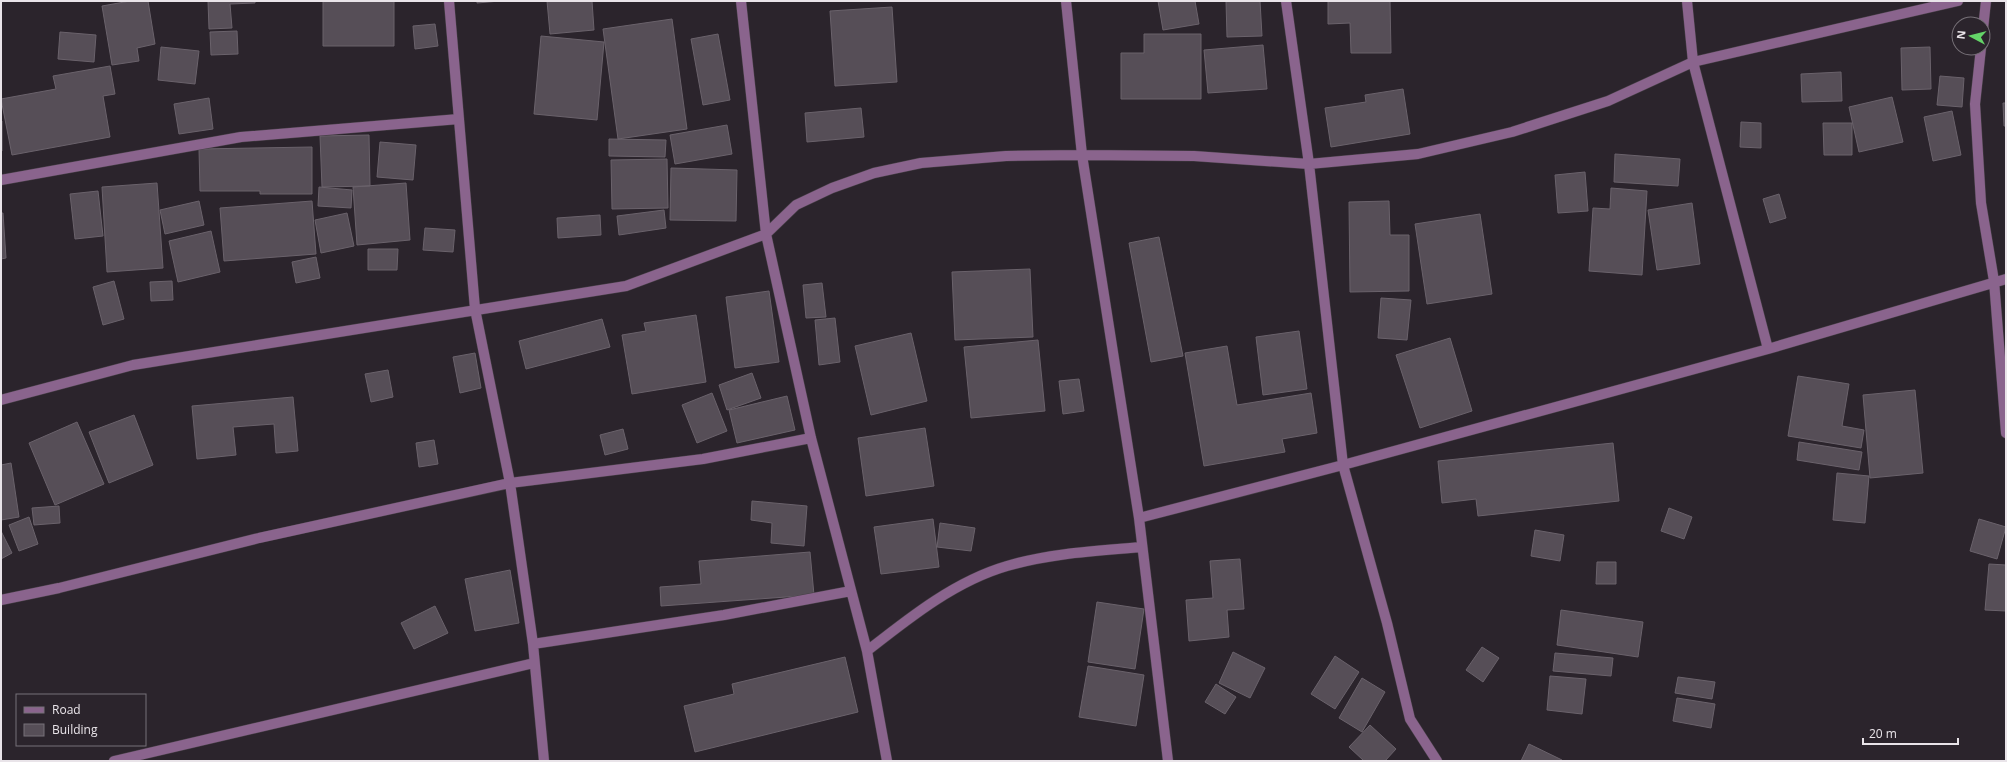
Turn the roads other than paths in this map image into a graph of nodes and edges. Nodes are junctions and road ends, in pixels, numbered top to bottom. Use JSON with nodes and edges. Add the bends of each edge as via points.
{"nodes":[{"id":1,"x":449,"y":1,"type":"edge"},
{"id":2,"x":741,"y":1,"type":"edge"},
{"id":3,"x":1066,"y":1,"type":"edge"},
{"id":4,"x":1286,"y":1,"type":"edge"},
{"id":5,"x":1687,"y":1,"type":"edge"},
{"id":6,"x":1958,"y":1,"type":"edge"},
{"id":7,"x":1986,"y":1,"type":"edge"},
{"id":8,"x":1984,"y":16,"type":"edge"},
{"id":9,"x":1980,"y":56,"type":"edge"},
{"id":10,"x":1692,"y":62,"type":"junction"},
{"id":11,"x":459,"y":119,"type":"junction"},
{"id":12,"x":1082,"y":155,"type":"junction"},
{"id":13,"x":1309,"y":164,"type":"junction"},
{"id":14,"x":1,"y":180,"type":"edge"},
{"id":15,"x":766,"y":234,"type":"junction"},
{"id":16,"x":2006,"y":279,"type":"edge"},
{"id":17,"x":1994,"y":281,"type":"junction"},
{"id":18,"x":475,"y":309,"type":"junction"},
{"id":19,"x":1768,"y":349,"type":"junction"},
{"id":20,"x":1,"y":400,"type":"edge"},
{"id":21,"x":2006,"y":433,"type":"edge"},
{"id":22,"x":811,"y":438,"type":"junction"},
{"id":23,"x":1343,"y":465,"type":"junction"},
{"id":24,"x":510,"y":483,"type":"junction"},
{"id":25,"x":1139,"y":518,"type":"junction"},
{"id":26,"x":1142,"y":547,"type":"junction"},
{"id":27,"x":850,"y":591,"type":"junction"},
{"id":28,"x":1,"y":600,"type":"edge"},
{"id":29,"x":533,"y":644,"type":"junction"},
{"id":30,"x":867,"y":651,"type":"junction"},
{"id":31,"x":534,"y":664,"type":"junction"},
{"id":32,"x":114,"y":761,"type":"edge"},
{"id":33,"x":544,"y":761,"type":"edge"},
{"id":34,"x":887,"y":761,"type":"edge"},
{"id":35,"x":1168,"y":761,"type":"edge"},
{"id":36,"x":1437,"y":761,"type":"edge"}],
"edges":[{"from":1,"to":11,"type":"street"},
{"from":2,"to":15,"type":"street"},
{"from":3,"to":12,"type":"street"},
{"from":4,"to":13,"type":"street"},
{"from":5,"to":10,"type":"street"},
{"from":6,"to":10,"type":"street"},
{"from":7,"to":8,"type":"street"},
{"from":9,"to":17,"type":"street","via":[[1975,104],[1981,203]]},
{"from":10,"to":13,"type":"street","via":[[1608,101],[1512,132],[1418,154]]},
{"from":10,"to":19,"type":"street"},
{"from":11,"to":14,"type":"street","via":[[241,137]]},
{"from":11,"to":18,"type":"street"},
{"from":12,"to":13,"type":"street","via":[[1194,156]]},
{"from":12,"to":15,"type":"street","via":[[1006,156],[920,163],[874,173],[832,188],[796,205]]},
{"from":12,"to":25,"type":"street"},
{"from":13,"to":23,"type":"street"},
{"from":15,"to":18,"type":"street","via":[[626,286]]},
{"from":15,"to":22,"type":"street"},
{"from":16,"to":17,"type":"street"},
{"from":17,"to":19,"type":"street"},
{"from":17,"to":21,"type":"street"},
{"from":18,"to":20,"type":"street","via":[[134,365]]},
{"from":18,"to":24,"type":"street"},
{"from":19,"to":23,"type":"street"},
{"from":22,"to":24,"type":"street","via":[[703,459]]},
{"from":22,"to":27,"type":"street"},
{"from":23,"to":25,"type":"street"},
{"from":23,"to":36,"type":"street","via":[[1387,623],[1410,719]]},
{"from":24,"to":28,"type":"street","via":[[259,538]]},
{"from":24,"to":29,"type":"street"},
{"from":25,"to":26,"type":"street"},
{"from":26,"to":30,"type":"street","via":[[1062,554],[1007,566],[963,584],[900,625]]},
{"from":26,"to":35,"type":"street"},
{"from":27,"to":29,"type":"street","via":[[724,615]]},
{"from":27,"to":30,"type":"street"},
{"from":29,"to":31,"type":"street"},
{"from":30,"to":34,"type":"street"},
{"from":31,"to":32,"type":"street"},
{"from":31,"to":33,"type":"street"}]}
